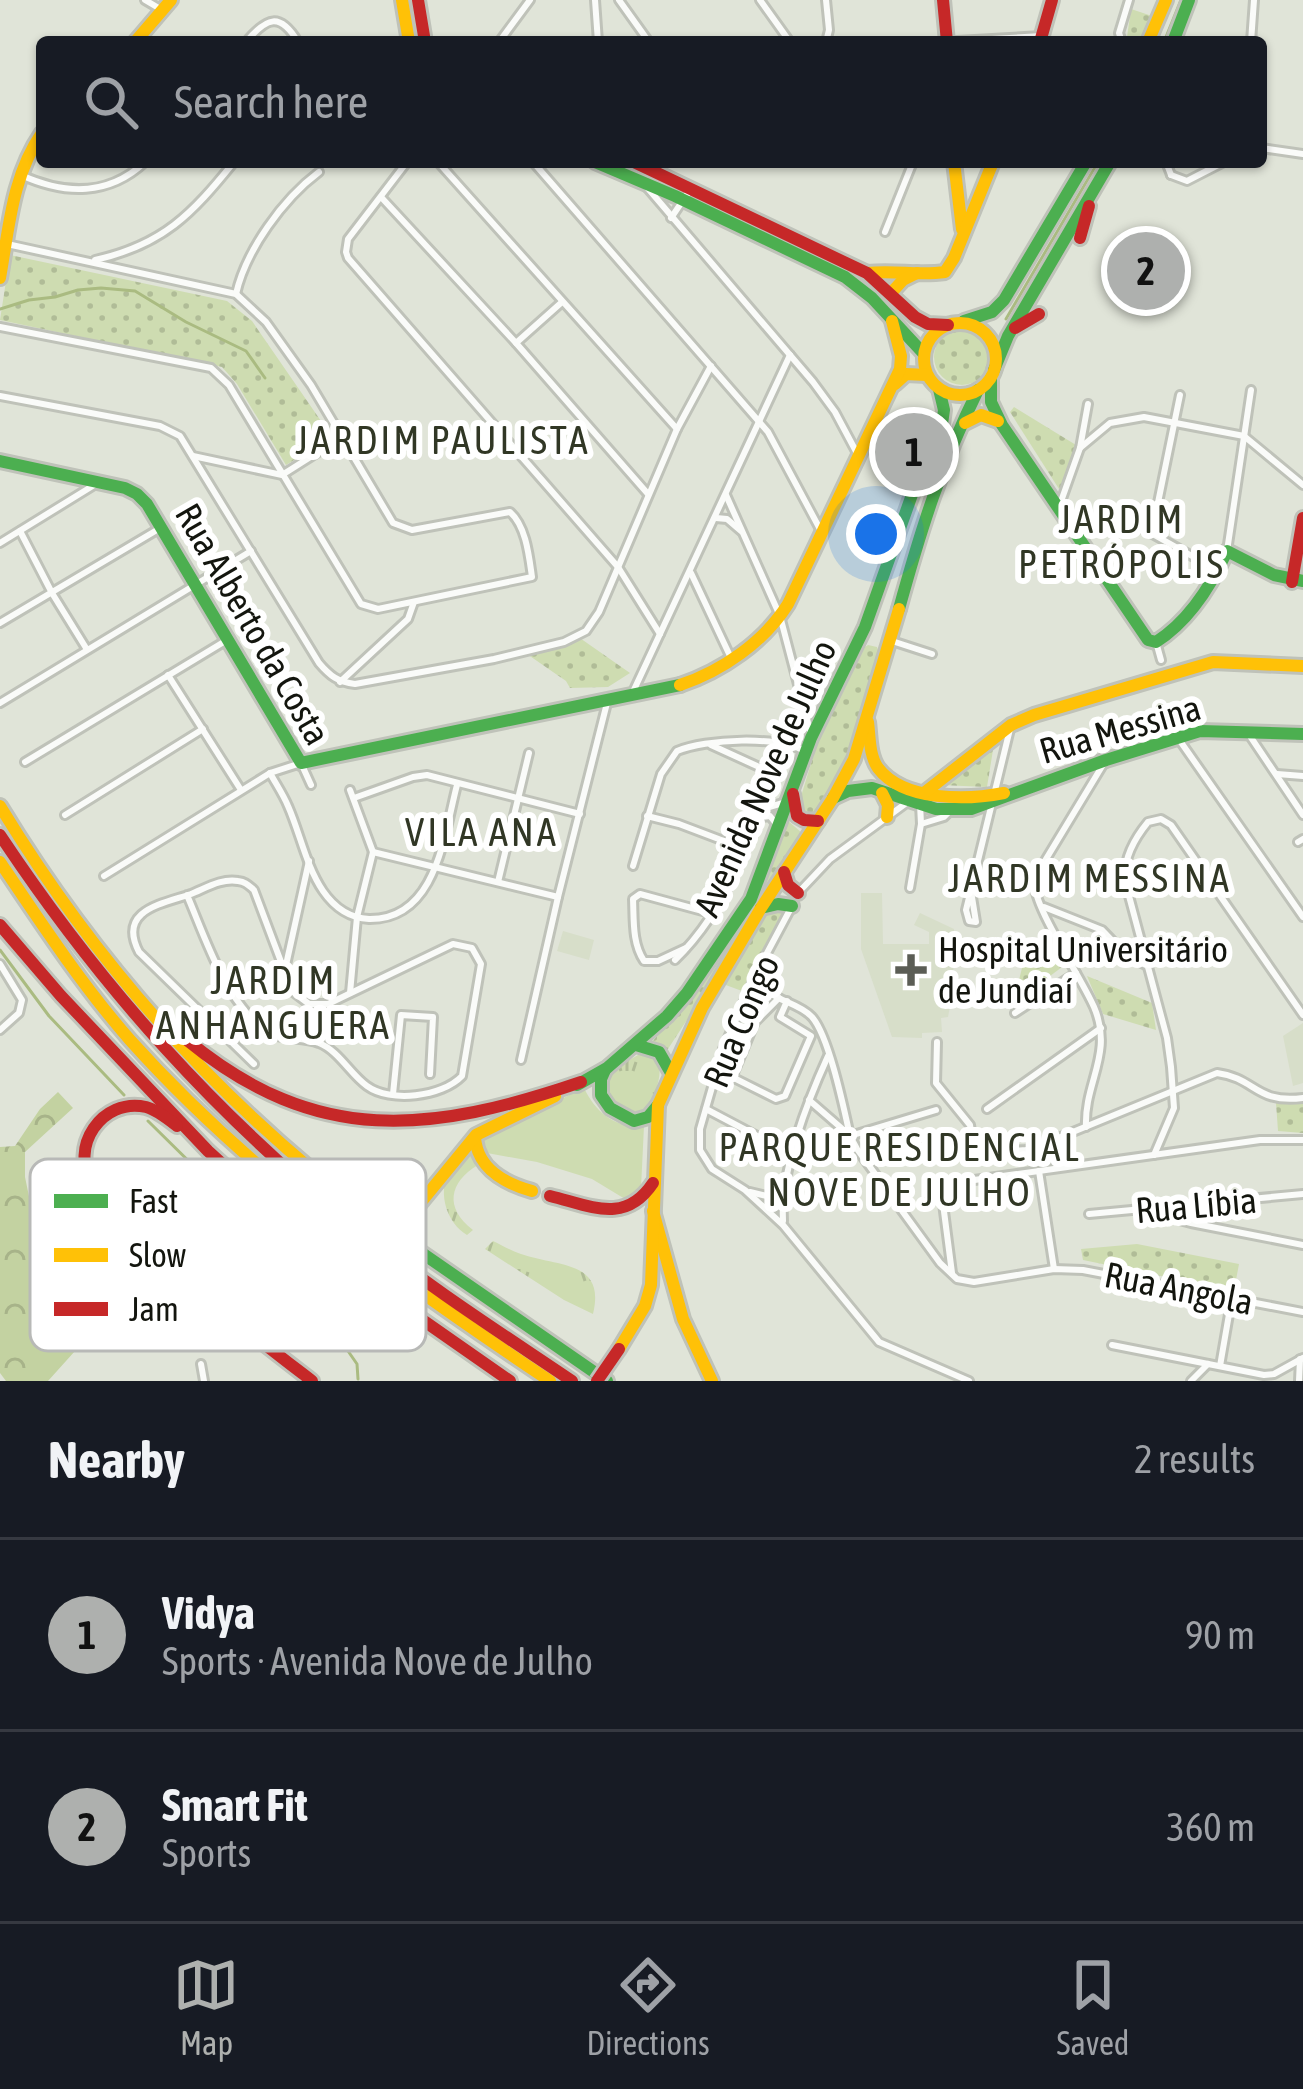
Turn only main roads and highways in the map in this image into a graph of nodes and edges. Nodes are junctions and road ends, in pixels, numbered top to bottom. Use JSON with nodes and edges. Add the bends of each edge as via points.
{"nodes":[{"id":1,"x":402,"y":0,"type":"edge"},
{"id":2,"x":418,"y":0,"type":"edge"},
{"id":3,"x":943,"y":0,"type":"edge"},
{"id":4,"x":1052,"y":0,"type":"edge"},
{"id":5,"x":1166,"y":0,"type":"edge"},
{"id":6,"x":1189,"y":0,"type":"edge"},
{"id":7,"x":166,"y":5,"type":"edge"},
{"id":8,"x":141,"y":36,"type":"edge"},
{"id":9,"x":408,"y":36,"type":"edge"},
{"id":10,"x":424,"y":36,"type":"edge"},
{"id":11,"x":944,"y":36,"type":"edge"},
{"id":12,"x":1042,"y":36,"type":"edge"},
{"id":13,"x":1151,"y":36,"type":"edge"},
{"id":14,"x":1176,"y":36,"type":"edge"},
{"id":15,"x":36,"y":141,"type":"edge"},
{"id":16,"x":609,"y":168,"type":"edge"},
{"id":17,"x":648,"y":168,"type":"edge"},
{"id":18,"x":955,"y":168,"type":"edge"},
{"id":19,"x":990,"y":168,"type":"edge"},
{"id":20,"x":1082,"y":168,"type":"edge"},
{"id":21,"x":1107,"y":168,"type":"edge"},
{"id":22,"x":1092,"y":194,"type":"junction"},
{"id":23,"x":962,"y":235,"type":"junction"},
{"id":24,"x":1080,"y":238,"type":"dead end"},
{"id":25,"x":867,"y":273,"type":"junction"},
{"id":26,"x":917,"y":273,"type":"junction"},
{"id":27,"x":0,"y":278,"type":"edge"},
{"id":28,"x":891,"y":293,"type":"junction"},
{"id":29,"x":1039,"y":314,"type":"dead end"},
{"id":30,"x":892,"y":320,"type":"junction"},
{"id":31,"x":953,"y":324,"type":"junction"},
{"id":32,"x":1012,"y":330,"type":"junction"},
{"id":33,"x":924,"y":354,"type":"junction"},
{"id":34,"x":993,"y":374,"type":"junction"},
{"id":35,"x":927,"y":375,"type":"junction"},
{"id":36,"x":892,"y":388,"type":"junction"},
{"id":37,"x":939,"y":389,"type":"junction"},
{"id":38,"x":978,"y":390,"type":"junction"},
{"id":39,"x":1002,"y":425,"type":"junction"},
{"id":40,"x":960,"y":427,"type":"junction"},
{"id":41,"x":0,"y":461,"type":"edge"},
{"id":42,"x":1303,"y":518,"type":"edge"},
{"id":43,"x":1298,"y":582,"type":"edge"},
{"id":44,"x":856,"y":649,"type":"junction"},
{"id":45,"x":1303,"y":666,"type":"edge"},
{"id":46,"x":881,"y":667,"type":"junction"},
{"id":47,"x":868,"y":719,"type":"junction"},
{"id":48,"x":1303,"y":734,"type":"edge"},
{"id":49,"x":882,"y":773,"type":"junction"},
{"id":50,"x":875,"y":789,"type":"junction"},
{"id":51,"x":793,"y":791,"type":"junction"},
{"id":52,"x":833,"y":798,"type":"junction"},
{"id":53,"x":918,"y":799,"type":"junction"},
{"id":54,"x":993,"y":804,"type":"junction"},
{"id":55,"x":0,"y":806,"type":"edge"},
{"id":56,"x":887,"y":817,"type":"road end"},
{"id":57,"x":818,"y":821,"type":"junction"},
{"id":58,"x":0,"y":835,"type":"edge"},
{"id":59,"x":0,"y":862,"type":"edge"},
{"id":60,"x":784,"y":872,"type":"junction"},
{"id":61,"x":761,"y":908,"type":"junction"},
{"id":62,"x":0,"y":925,"type":"edge"},
{"id":63,"x":89,"y":938,"type":"junction"},
{"id":64,"x":636,"y":1046,"type":"junction"},
{"id":65,"x":607,"y":1067,"type":"junction"},
{"id":66,"x":670,"y":1073,"type":"junction"},
{"id":67,"x":581,"y":1082,"type":"junction"},
{"id":68,"x":658,"y":1105,"type":"junction"},
{"id":69,"x":476,"y":1135,"type":"junction"},
{"id":70,"x":208,"y":1151,"type":"junction"},
{"id":71,"x":83,"y":1159,"type":"edge"},
{"id":72,"x":217,"y":1159,"type":"edge"},
{"id":73,"x":253,"y":1159,"type":"edge"},
{"id":74,"x":275,"y":1159,"type":"edge"},
{"id":75,"x":299,"y":1159,"type":"edge"},
{"id":76,"x":654,"y":1180,"type":"junction"},
{"id":77,"x":532,"y":1191,"type":"dead end"},
{"id":78,"x":426,"y":1195,"type":"edge"},
{"id":79,"x":550,"y":1196,"type":"dead end"},
{"id":80,"x":653,"y":1211,"type":"junction"},
{"id":81,"x":426,"y":1258,"type":"edge"},
{"id":82,"x":426,"y":1280,"type":"edge"},
{"id":83,"x":426,"y":1297,"type":"edge"},
{"id":84,"x":426,"y":1324,"type":"edge"},
{"id":85,"x":273,"y":1351,"type":"edge"},
{"id":86,"x":312,"y":1381,"type":"edge"},
{"id":87,"x":510,"y":1381,"type":"edge"},
{"id":88,"x":550,"y":1381,"type":"edge"},
{"id":89,"x":572,"y":1381,"type":"edge"},
{"id":90,"x":597,"y":1381,"type":"edge"},
{"id":91,"x":607,"y":1381,"type":"edge"},
{"id":92,"x":712,"y":1381,"type":"edge"}],
"edges":[{"from":1,"to":9,"type":"main road"},
{"from":2,"to":10,"type":"main road"},
{"from":3,"to":11,"type":"main road"},
{"from":4,"to":12,"type":"main road"},
{"from":5,"to":13,"type":"main road"},
{"from":6,"to":14,"type":"main road"},
{"from":7,"to":8,"type":"main road"},
{"from":15,"to":27,"type":"main road","via":[[20,175]]},
{"from":16,"to":30,"type":"main road","via":[[845,278]]},
{"from":17,"to":25,"type":"main road"},
{"from":18,"to":23,"type":"main road"},
{"from":19,"to":23,"type":"main road"},
{"from":20,"to":31,"type":"main road","via":[[1004,301]]},
{"from":21,"to":22,"type":"main road"},
{"from":22,"to":24,"type":"main road"},
{"from":22,"to":32,"type":"main road"},
{"from":23,"to":26,"type":"main road","via":[[950,267]]},
{"from":25,"to":26,"type":"main road"},
{"from":25,"to":28,"type":"main road"},
{"from":26,"to":28,"type":"main road"},
{"from":28,"to":31,"type":"main road","via":[[922,321]]},
{"from":29,"to":32,"type":"main road"},
{"from":30,"to":33,"type":"main road"},
{"from":30,"to":36,"type":"main road","via":[[901,356]]},
{"from":31,"to":33,"type":"main road","via":[[932,337]]},
{"from":31,"to":34,"type":"main road","via":[[986,334]]},
{"from":32,"to":34,"type":"main road"},
{"from":33,"to":35,"type":"main road"},
{"from":34,"to":38,"type":"main road"},
{"from":34,"to":39,"type":"main road","via":[[991,402]]},
{"from":35,"to":36,"type":"main road","via":[[905,374]]},
{"from":35,"to":37,"type":"main road"},
{"from":36,"to":41,"type":"main road","name":"Rua Alberto da Costa","via":[[795,593],[731,658],[684,684],[301,763],[137,494]]},
{"from":37,"to":38,"type":"main road"},
{"from":37,"to":44,"type":"main road","name":"Avenida Nove de Julho","via":[[942,424]]},
{"from":38,"to":40,"type":"main road","name":"Avenida Nove de Julho"},
{"from":39,"to":40,"type":"main road","via":[[982,415]]},
{"from":39,"to":43,"type":"main road","via":[[1143,635],[1156,642],[1219,572],[1227,551]]},
{"from":40,"to":46,"type":"main road","name":"Avenida Nove de Julho","via":[[927,507]]},
{"from":42,"to":43,"type":"main road"},
{"from":44,"to":46,"type":"main road","via":[[879,647]]},
{"from":44,"to":51,"type":"main road","name":"Avenida Nove de Julho"},
{"from":45,"to":53,"type":"main road","via":[[1213,662],[1034,715]]},
{"from":46,"to":47,"type":"main road","name":"Avenida Nove de Julho"},
{"from":47,"to":49,"type":"main road"},
{"from":47,"to":52,"type":"main road","name":"Avenida Nove de Julho"},
{"from":48,"to":54,"type":"main road","name":"Rua Messina","via":[[1177,736]]},
{"from":49,"to":50,"type":"main road","via":[[871,778]]},
{"from":49,"to":53,"type":"main road","name":"Rua Messina"},
{"from":50,"to":52,"type":"main road"},
{"from":50,"to":53,"type":"main road","name":"Rua Messina"},
{"from":50,"to":56,"type":"main road"},
{"from":51,"to":57,"type":"main road","via":[[797,816]]},
{"from":51,"to":64,"type":"main road","name":"Avenida Nove de Julho","via":[[735,925]]},
{"from":52,"to":57,"type":"main road","name":"Avenida Nove de Julho"},
{"from":53,"to":54,"type":"main road","name":"Rua Messina"},
{"from":53,"to":54,"type":"main road","name":"Rua Messina","via":[[976,814]]},
{"from":55,"to":63,"type":"main road"},
{"from":57,"to":60,"type":"main road","name":"Avenida Nove de Julho"},
{"from":58,"to":74,"type":"main road","via":[[126,1009]]},
{"from":59,"to":73,"type":"main road","via":[[79,979]]},
{"from":60,"to":61,"type":"main road","name":"Avenida Nove de Julho"},
{"from":60,"to":61,"type":"main road","via":[[795,900]]},
{"from":61,"to":66,"type":"main road","name":"Avenida Nove de Julho"},
{"from":62,"to":70,"type":"main road"},
{"from":63,"to":67,"type":"main road","via":[[203,1054],[289,1103],[334,1116],[420,1122]]},
{"from":63,"to":75,"type":"main road","via":[[199,1064]]},
{"from":64,"to":65,"type":"main road","name":"Avenida Nove de Julho"},
{"from":64,"to":66,"type":"main road","via":[[657,1049]]},
{"from":65,"to":67,"type":"main road","name":"Avenida Nove de Julho"},
{"from":65,"to":68,"type":"main road","via":[[599,1090],[608,1106],[634,1120]]},
{"from":66,"to":68,"type":"main road","name":"Avenida Nove de Julho"},
{"from":67,"to":69,"type":"main road","name":"Avenida Nove de Julho"},
{"from":68,"to":76,"type":"main road","name":"Avenida Nove de Julho"},
{"from":69,"to":77,"type":"main road","via":[[476,1151],[500,1180]]},
{"from":69,"to":78,"type":"main road","bridge":true},
{"from":70,"to":71,"type":"main road","via":[[149,1108],[129,1106],[97,1121]]},
{"from":70,"to":72,"type":"main road"},
{"from":76,"to":79,"type":"main road","via":[[628,1208]]},
{"from":76,"to":80,"type":"main road","name":"Avenida Nove de Julho"},
{"from":80,"to":90,"type":"main road","bridge":true,"via":[[648,1295]]},
{"from":80,"to":92,"type":"main road","via":[[683,1324]]},
{"from":81,"to":91,"type":"main road"},
{"from":82,"to":89,"type":"main road"},
{"from":83,"to":88,"type":"main road"},
{"from":84,"to":87,"type":"main road"},
{"from":85,"to":86,"type":"main road"}]}
